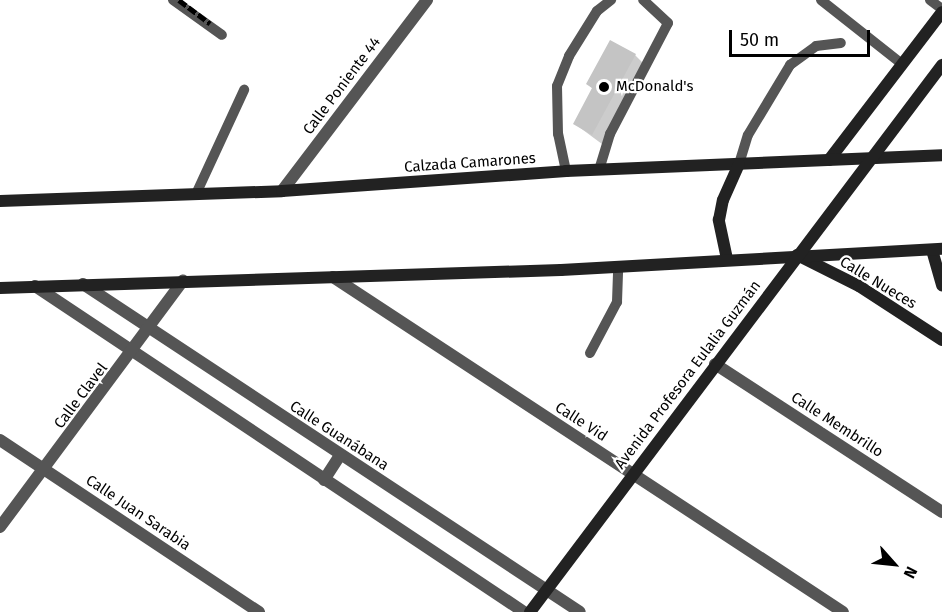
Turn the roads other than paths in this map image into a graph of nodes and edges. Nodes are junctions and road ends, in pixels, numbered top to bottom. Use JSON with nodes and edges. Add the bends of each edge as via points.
{"nodes":[{"id":1,"x":172,"y":0,"type":"edge"},
{"id":2,"x":427,"y":0,"type":"edge"},
{"id":3,"x":611,"y":0,"type":"edge"},
{"id":4,"x":643,"y":0,"type":"edge"},
{"id":5,"x":821,"y":0,"type":"edge"},
{"id":6,"x":930,"y":0,"type":"edge"},
{"id":7,"x":942,"y":10,"type":"edge"},
{"id":8,"x":222,"y":35,"type":"dead end"},
{"id":9,"x":841,"y":43,"type":"dead end"},
{"id":10,"x":902,"y":64,"type":"junction"},
{"id":11,"x":942,"y":65,"type":"edge"},
{"id":12,"x":244,"y":90,"type":"dead end"},
{"id":13,"x":942,"y":155,"type":"edge"},
{"id":14,"x":871,"y":157,"type":"junction"},
{"id":15,"x":829,"y":160,"type":"junction"},
{"id":16,"x":740,"y":164,"type":"junction"},
{"id":17,"x":599,"y":170,"type":"junction"},
{"id":18,"x":566,"y":171,"type":"junction"},
{"id":19,"x":282,"y":191,"type":"junction"},
{"id":20,"x":196,"y":194,"type":"junction"},
{"id":21,"x":0,"y":201,"type":"edge"},
{"id":22,"x":937,"y":249,"type":"edge"},
{"id":23,"x":796,"y":255,"type":"junction"},
{"id":24,"x":728,"y":259,"type":"junction"},
{"id":25,"x":618,"y":266,"type":"junction"},
{"id":26,"x":333,"y":277,"type":"junction"},
{"id":27,"x":183,"y":281,"type":"junction"},
{"id":28,"x":83,"y":284,"type":"junction"},
{"id":29,"x":36,"y":286,"type":"junction"},
{"id":30,"x":942,"y":286,"type":"edge"},
{"id":31,"x":0,"y":288,"type":"edge"},
{"id":32,"x":149,"y":329,"type":"junction"},
{"id":33,"x":942,"y":340,"type":"edge"},
{"id":34,"x":132,"y":352,"type":"junction"},
{"id":35,"x":590,"y":353,"type":"dead end"},
{"id":36,"x":715,"y":364,"type":"junction"},
{"id":37,"x":0,"y":440,"type":"edge"},
{"id":38,"x":340,"y":455,"type":"junction"},
{"id":39,"x":45,"y":469,"type":"junction"},
{"id":40,"x":633,"y":474,"type":"junction"},
{"id":41,"x":324,"y":480,"type":"junction"},
{"id":42,"x":942,"y":512,"type":"edge"},
{"id":43,"x":0,"y":527,"type":"edge"},
{"id":44,"x":547,"y":590,"type":"junction"},
{"id":45,"x":259,"y":612,"type":"edge"},
{"id":46,"x":524,"y":612,"type":"edge"},
{"id":47,"x":530,"y":612,"type":"edge"},
{"id":48,"x":580,"y":612,"type":"edge"},
{"id":49,"x":843,"y":612,"type":"edge"}],
"edges":[{"from":1,"to":8,"type":"lane"},
{"from":2,"to":19,"type":"street","name":"Calle Poniente 44"},
{"from":3,"to":18,"type":"lane","via":[[597,11],[569,56],[557,86],[558,134]]},
{"from":4,"to":17,"type":"lane","via":[[668,22],[609,134]]},
{"from":5,"to":10,"type":"lane"},
{"from":6,"to":7,"type":"lane"},
{"from":7,"to":10,"type":"main road"},
{"from":9,"to":16,"type":"lane","via":[[816,46],[790,65],[748,135]]},
{"from":10,"to":15,"type":"main road"},
{"from":11,"to":14,"type":"main road","name":"Avenida Profesora Eulalia Guzmán"},
{"from":12,"to":20,"type":"lane"},
{"from":13,"to":14,"type":"main road","name":"Calzada Camarones"},
{"from":14,"to":15,"type":"main road","name":"Calzada Camarones"},
{"from":14,"to":23,"type":"main road","name":"Avenida Profesora Eulalia Guzmán"},
{"from":15,"to":16,"type":"main road","name":"Calzada Camarones"},
{"from":16,"to":17,"type":"main road","name":"Calzada Camarones"},
{"from":16,"to":24,"type":"main road","via":[[723,200],[719,220]]},
{"from":17,"to":18,"type":"main road","name":"Calzada Camarones"},
{"from":18,"to":19,"type":"main road","name":"Calzada Camarones"},
{"from":19,"to":20,"type":"main road","name":"Calzada Camarones"},
{"from":20,"to":21,"type":"main road","name":"Calzada Camarones"},
{"from":22,"to":23,"type":"main road"},
{"from":22,"to":30,"type":"main road"},
{"from":23,"to":24,"type":"main road"},
{"from":23,"to":33,"type":"main road","name":"Calle Nueces","via":[[859,286]]},
{"from":23,"to":36,"type":"main road","name":"Avenida Profesora Eulalia Guzmán"},
{"from":24,"to":25,"type":"main road"},
{"from":25,"to":26,"type":"main road"},
{"from":25,"to":35,"type":"lane","via":[[617,302]]},
{"from":26,"to":27,"type":"main road"},
{"from":26,"to":40,"type":"street","name":"Calle Vid"},
{"from":27,"to":28,"type":"main road"},
{"from":27,"to":32,"type":"street","name":"Calle Clavel"},
{"from":28,"to":29,"type":"main road"},
{"from":28,"to":32,"type":"street","name":"Calle Guanábana"},
{"from":29,"to":31,"type":"main road"},
{"from":29,"to":34,"type":"street"},
{"from":32,"to":34,"type":"street","name":"Calle Clavel"},
{"from":32,"to":38,"type":"street","name":"Calle Guanábana"},
{"from":34,"to":39,"type":"street","name":"Calle Clavel"},
{"from":34,"to":41,"type":"street"},
{"from":36,"to":40,"type":"main road","name":"Avenida Profesora Eulalia Guzmán"},
{"from":36,"to":42,"type":"street","name":"Calle Membrillo"},
{"from":37,"to":39,"type":"street","name":"Calle Juan Sarabia"},
{"from":38,"to":41,"type":"street"},
{"from":38,"to":44,"type":"street","name":"Calle Guanábana"},
{"from":39,"to":43,"type":"street","name":"Calle Clavel"},
{"from":39,"to":45,"type":"street","name":"Calle Juan Sarabia"},
{"from":40,"to":44,"type":"main road","name":"Avenida Profesora Eulalia Guzmán"},
{"from":40,"to":49,"type":"street","name":"Calle Vid"},
{"from":41,"to":46,"type":"street"},
{"from":44,"to":47,"type":"main road","name":"Avenida Profesora Eulalia Guzmán"},
{"from":44,"to":48,"type":"street","name":"Calle Guanábana"}]}
